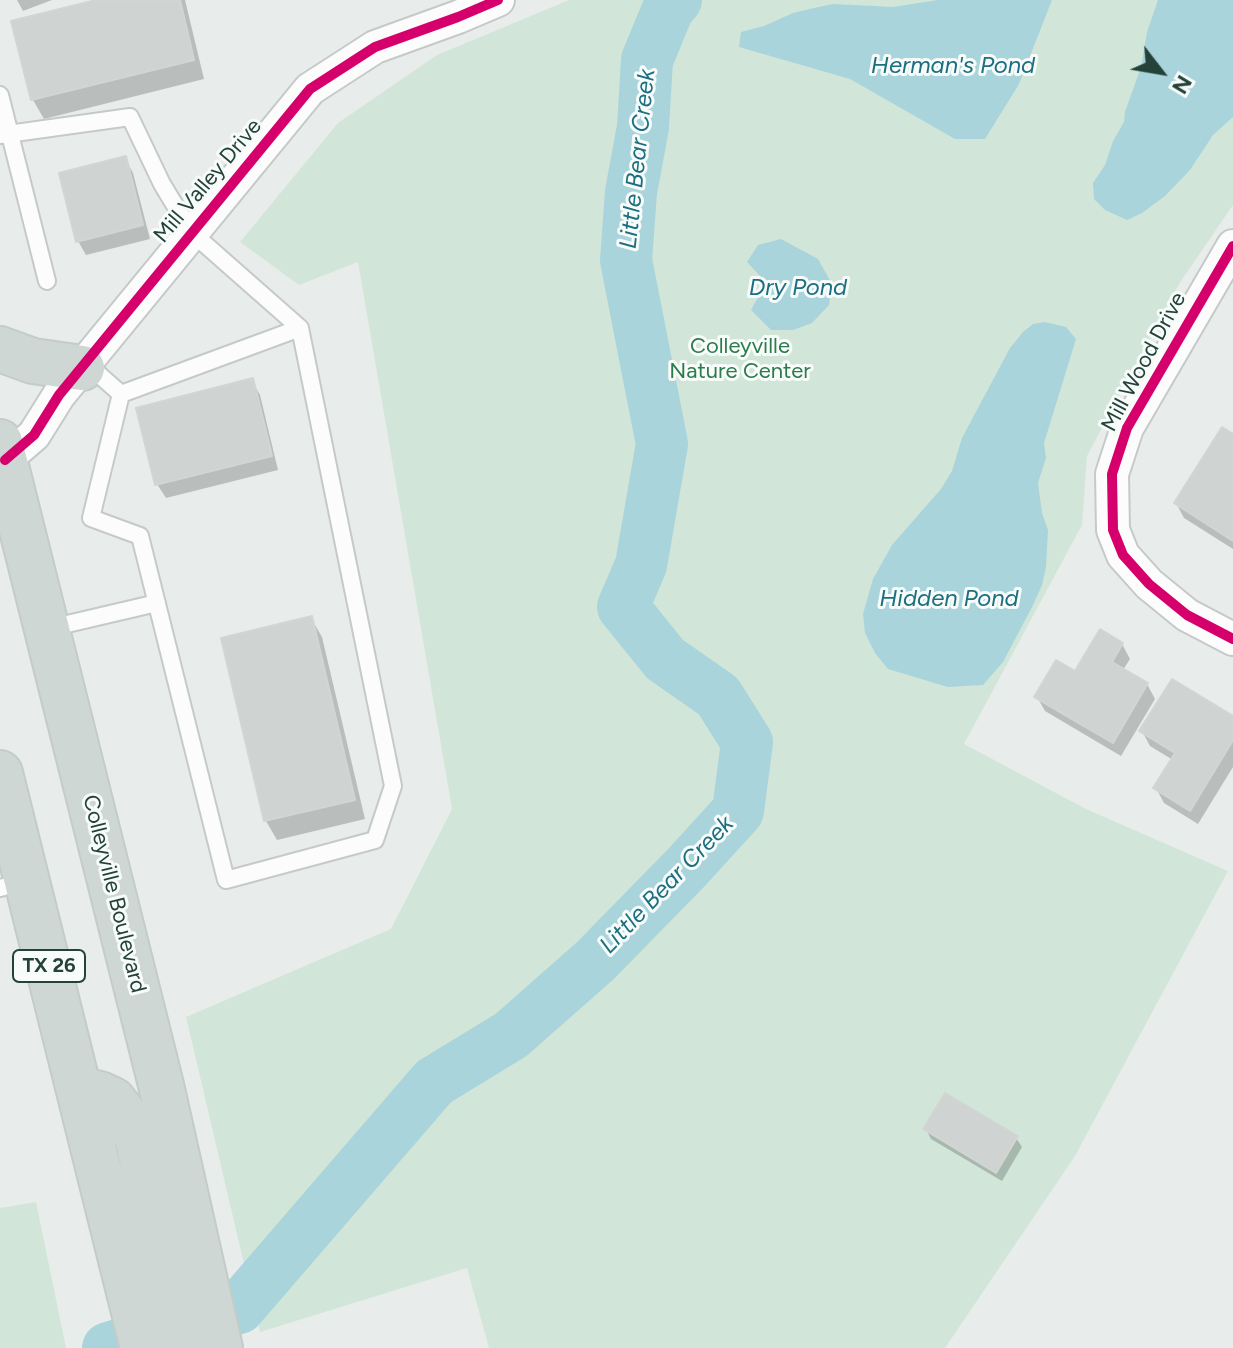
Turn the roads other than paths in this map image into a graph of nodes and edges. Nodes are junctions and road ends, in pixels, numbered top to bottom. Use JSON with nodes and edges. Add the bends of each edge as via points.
{"nodes":[{"id":1,"x":498,"y":0,"type":"edge"},
{"id":2,"x":0,"y":95,"type":"edge"},
{"id":3,"x":4,"y":134,"type":"edge"},
{"id":4,"x":191,"y":232,"type":"junction"},
{"id":5,"x":1233,"y":246,"type":"edge"},
{"id":6,"x":47,"y":281,"type":"dead end"},
{"id":7,"x":300,"y":328,"type":"junction"},
{"id":8,"x":0,"y":349,"type":"edge"},
{"id":9,"x":84,"y":366,"type":"junction"},
{"id":10,"x":121,"y":394,"type":"junction"},
{"id":11,"x":2,"y":455,"type":"edge"},
{"id":12,"x":157,"y":603,"type":"junction"},
{"id":13,"x":47,"y":629,"type":"junction"},
{"id":14,"x":1233,"y":639,"type":"edge"},
{"id":15,"x":0,"y":773,"type":"edge"},
{"id":16,"x":14,"y":884,"type":"edge"},
{"id":17,"x":79,"y":1089,"type":"junction"},
{"id":18,"x":156,"y":1144,"type":"junction"},
{"id":19,"x":143,"y":1348,"type":"edge"},
{"id":20,"x":185,"y":1348,"type":"edge"},
{"id":21,"x":220,"y":1348,"type":"edge"}],
"edges":[{"from":1,"to":4,"type":"street","name":"Mill Valley Drive","via":[[375,47],[310,89]]},
{"from":2,"to":3,"type":"lane"},
{"from":3,"to":4,"type":"lane","via":[[130,117]]},
{"from":3,"to":6,"type":"lane"},
{"from":4,"to":7,"type":"lane"},
{"from":4,"to":9,"type":"street","name":"Mill Valley Drive"},
{"from":5,"to":14,"type":"street","name":"Mill Wood Drive","via":[[1127,428],[1112,474],[1113,530],[1123,555],[1187,615]]},
{"from":7,"to":10,"type":"lane"},
{"from":7,"to":12,"type":"lane","via":[[393,786],[375,840],[226,880]]},
{"from":8,"to":9,"type":"main road","via":[[38,362]]},
{"from":9,"to":10,"type":"lane"},
{"from":9,"to":11,"type":"street","name":"Mill Valley Drive","via":[[34,435]]},
{"from":10,"to":12,"type":"lane","via":[[91,518],[140,536]]},
{"from":11,"to":13,"type":"main road","name":"Colleyville Boulevard"},
{"from":12,"to":13,"type":"lane"},
{"from":13,"to":18,"type":"main road","name":"Colleyville Boulevard"},
{"from":15,"to":16,"type":"main road","number":"TX 26"},
{"from":16,"to":17,"type":"main road","number":"TX 26"},
{"from":17,"to":18,"type":"main road","via":[[113,1100]]},
{"from":17,"to":19,"type":"main road","number":"TX 26"},
{"from":18,"to":20,"type":"main road","via":[[157,1237]]},
{"from":18,"to":21,"type":"main road","name":"Colleyville Boulevard"}]}
